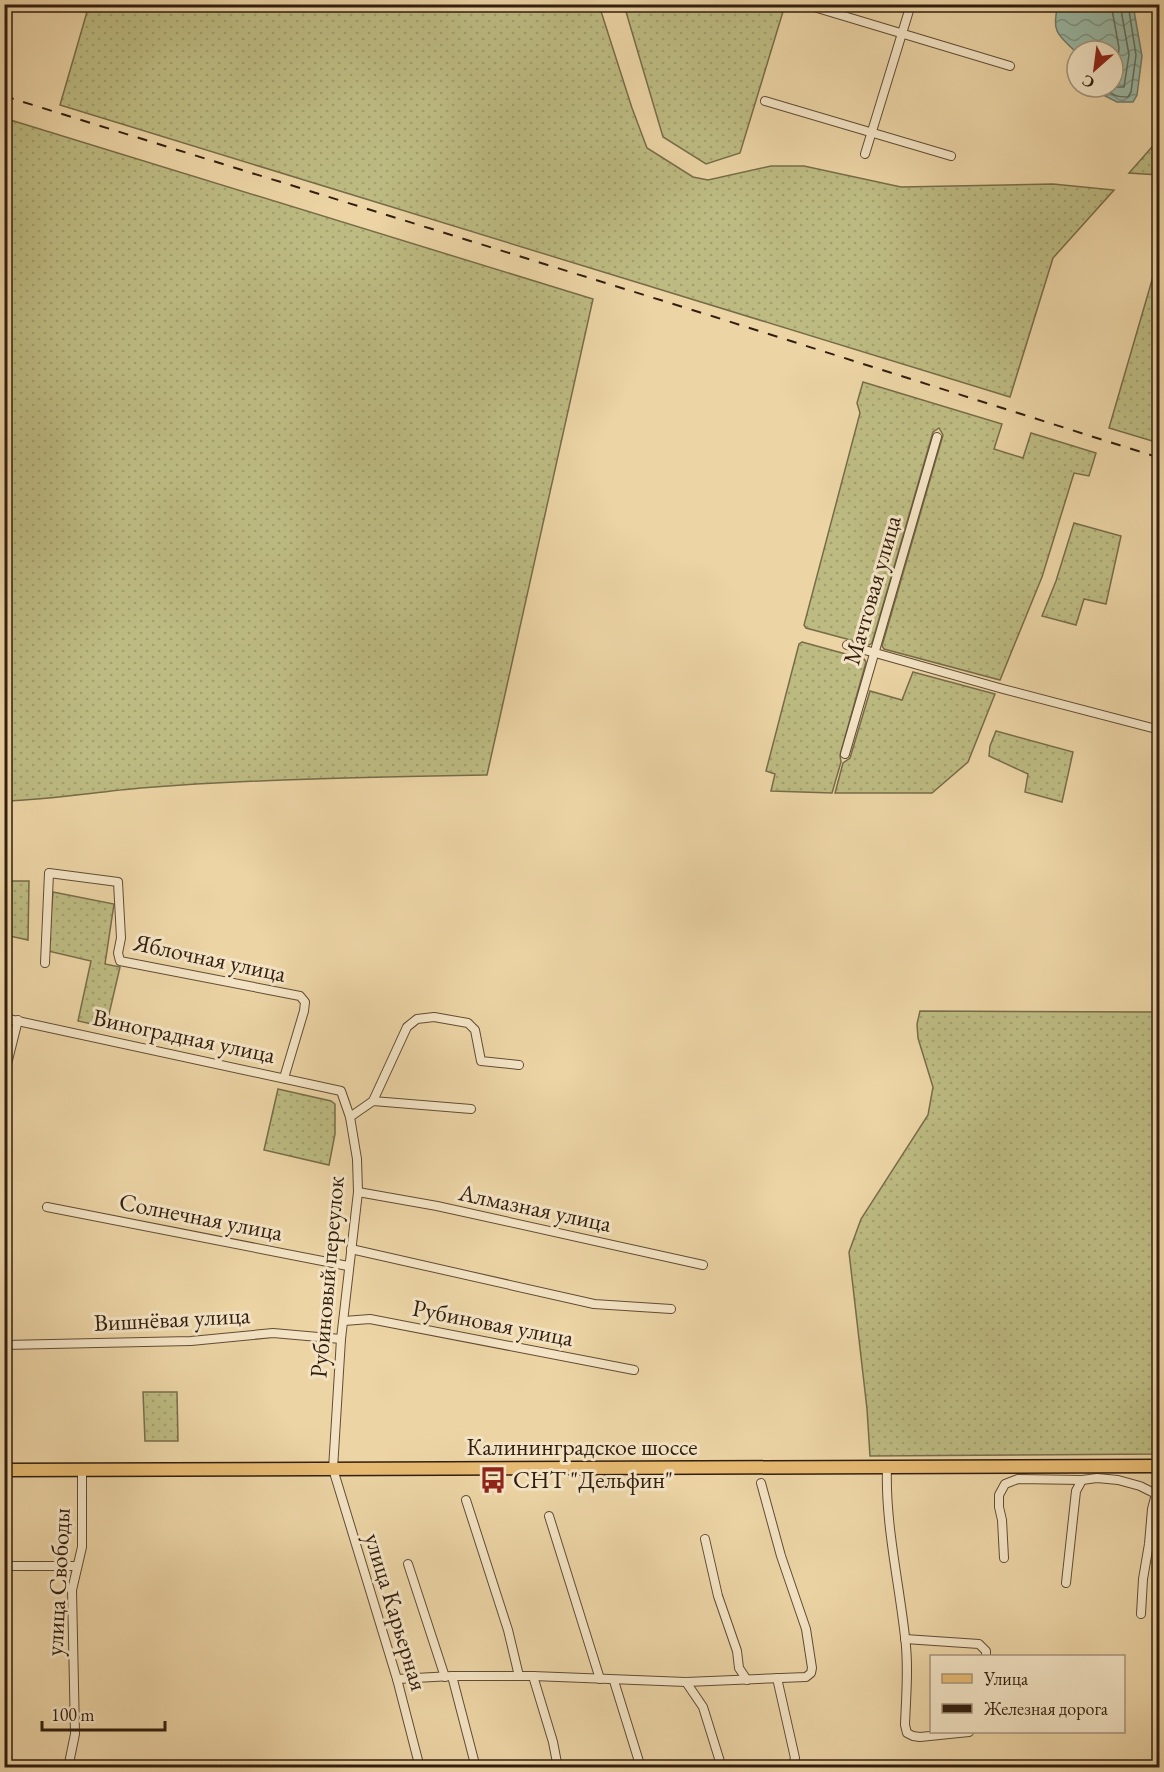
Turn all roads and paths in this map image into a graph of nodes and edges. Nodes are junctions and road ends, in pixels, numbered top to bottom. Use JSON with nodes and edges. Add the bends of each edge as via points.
{"nodes":[{"id":1,"x":804,"y":4,"type":"edge"},
{"id":2,"x":911,"y":4,"type":"edge"},
{"id":3,"x":902,"y":34,"type":"junction"},
{"id":4,"x":1010,"y":66,"type":"dead end"},
{"id":5,"x":765,"y":101,"type":"dead end"},
{"id":6,"x":865,"y":154,"type":"dead end"},
{"id":7,"x":951,"y":156,"type":"dead end"},
{"id":8,"x":937,"y":437,"type":"dead end"},
{"id":9,"x":847,"y":645,"type":"dead end"},
{"id":10,"x":874,"y":652,"type":"junction"},
{"id":11,"x":1160,"y":730,"type":"edge"},
{"id":12,"x":845,"y":754,"type":"dead end"},
{"id":13,"x":45,"y":963,"type":"dead end"},
{"id":14,"x":4,"y":1018,"type":"edge"},
{"id":15,"x":18,"y":1020,"type":"junction"},
{"id":16,"x":519,"y":1065,"type":"dead end"},
{"id":17,"x":4,"y":1076,"type":"edge"},
{"id":18,"x":284,"y":1078,"type":"junction"},
{"id":19,"x":341,"y":1091,"type":"joint"},
{"id":20,"x":373,"y":1101,"type":"junction"},
{"id":21,"x":471,"y":1109,"type":"dead end"},
{"id":22,"x":350,"y":1117,"type":"junction"},
{"id":23,"x":358,"y":1192,"type":"junction"},
{"id":24,"x":47,"y":1207,"type":"dead end"},
{"id":25,"x":351,"y":1249,"type":"junction"},
{"id":26,"x":703,"y":1265,"type":"dead end"},
{"id":27,"x":348,"y":1266,"type":"junction"},
{"id":28,"x":671,"y":1309,"type":"dead end"},
{"id":29,"x":344,"y":1321,"type":"junction"},
{"id":30,"x":341,"y":1340,"type":"junction"},
{"id":31,"x":4,"y":1345,"type":"edge"},
{"id":32,"x":634,"y":1370,"type":"dead end"},
{"id":33,"x":1160,"y":1466,"type":"edge"},
{"id":34,"x":887,"y":1467,"type":"junction"},
{"id":35,"x":333,"y":1469,"type":"junction"},
{"id":36,"x":4,"y":1470,"type":"edge"},
{"id":37,"x":82,"y":1470,"type":"junction"},
{"id":38,"x":1082,"y":1480,"type":"junction"},
{"id":39,"x":761,"y":1483,"type":"dead end"},
{"id":40,"x":1158,"y":1494,"type":"edge"},
{"id":41,"x":466,"y":1500,"type":"dead end"},
{"id":42,"x":549,"y":1516,"type":"dead end"},
{"id":43,"x":705,"y":1539,"type":"dead end"},
{"id":44,"x":1004,"y":1558,"type":"dead end"},
{"id":45,"x":408,"y":1564,"type":"dead end"},
{"id":46,"x":4,"y":1566,"type":"edge"},
{"id":47,"x":76,"y":1566,"type":"junction"},
{"id":48,"x":1066,"y":1583,"type":"dead end"},
{"id":49,"x":1141,"y":1614,"type":"dead end"},
{"id":50,"x":905,"y":1639,"type":"junction"},
{"id":51,"x":986,"y":1655,"type":"edge"},
{"id":52,"x":448,"y":1676,"type":"junction"},
{"id":53,"x":519,"y":1676,"type":"junction"},
{"id":54,"x":533,"y":1676,"type":"junction"},
{"id":55,"x":777,"y":1678,"type":"junction"},
{"id":56,"x":397,"y":1679,"type":"junction"},
{"id":57,"x":600,"y":1679,"type":"junction"},
{"id":58,"x":747,"y":1680,"type":"junction"},
{"id":59,"x":614,"y":1681,"type":"junction"},
{"id":60,"x":686,"y":1682,"type":"junction"},
{"id":61,"x":953,"y":1733,"type":"edge"},
{"id":62,"x":68,"y":1767,"type":"edge"},
{"id":63,"x":420,"y":1767,"type":"edge"},
{"id":64,"x":476,"y":1767,"type":"edge"},
{"id":65,"x":558,"y":1767,"type":"edge"},
{"id":66,"x":640,"y":1767,"type":"edge"},
{"id":67,"x":722,"y":1767,"type":"edge"},
{"id":68,"x":792,"y":1767,"type":"edge"}],
"edges":[{"from":1,"to":3,"type":"street"},
{"from":2,"to":3,"type":"street"},
{"from":3,"to":4,"type":"street"},
{"from":3,"to":6,"type":"street"},
{"from":5,"to":7,"type":"street"},
{"from":8,"to":10,"type":"street","name":"Мачтовая улица"},
{"from":9,"to":10,"type":"street"},
{"from":10,"to":11,"type":"street"},
{"from":10,"to":12,"type":"street","name":"Мачтовая улица"},
{"from":13,"to":18,"type":"street","name":"Яблочная улица","via":[[49,873],[118,882],[120,961],[300,996],[305,1002],[304,1011]]},
{"from":14,"to":15,"type":"street","name":"Виноградная улица"},
{"from":15,"to":17,"type":"street"},
{"from":15,"to":18,"type":"street","name":"Виноградная улица"},
{"from":16,"to":20,"type":"street","via":[[481,1061],[474,1030],[468,1023],[434,1017],[417,1019],[407,1027]]},
{"from":18,"to":19,"type":"street","name":"Виноградная улица"},
{"from":19,"to":22,"type":"street","name":"Рубиновый переулок"},
{"from":20,"to":21,"type":"street"},
{"from":20,"to":22,"type":"street"},
{"from":22,"to":23,"type":"street","name":"Рубиновый переулок"},
{"from":23,"to":25,"type":"street","name":"Рубиновый переулок"},
{"from":23,"to":26,"type":"street","name":"Алмазная улица"},
{"from":24,"to":27,"type":"street","name":"Солнечная улица"},
{"from":25,"to":27,"type":"street","name":"Рубиновый переулок"},
{"from":25,"to":28,"type":"street","via":[[594,1304]]},
{"from":27,"to":29,"type":"street","name":"Рубиновый переулок"},
{"from":29,"to":30,"type":"street","name":"Рубиновый переулок"},
{"from":29,"to":32,"type":"street","name":"Рубиновая улица","via":[[370,1319]]},
{"from":30,"to":31,"type":"street","name":"Вишнёвая улица","via":[[273,1333],[192,1341]]},
{"from":30,"to":35,"type":"street","name":"Рубиновый переулок"},
{"from":33,"to":34,"type":"main road","name":"Калининградское шоссе"},
{"from":34,"to":35,"type":"main road","name":"Калининградское шоссе"},
{"from":34,"to":50,"type":"street","via":[[895,1574]]},
{"from":35,"to":37,"type":"main road","name":"Калининградское шоссе"},
{"from":35,"to":56,"type":"street","name":"улица Карьерная"},
{"from":36,"to":37,"type":"main road","name":"Калининградское шоссе"},
{"from":37,"to":47,"type":"street","name":"улица Свободы","via":[[81,1547]]},
{"from":38,"to":40,"type":"street","via":[[1118,1480]]},
{"from":38,"to":44,"type":"street","via":[[1018,1479],[1005,1484],[999,1495]]},
{"from":38,"to":48,"type":"street","via":[[1076,1491]]},
{"from":39,"to":55,"type":"street","via":[[806,1629],[812,1668],[806,1677]]},
{"from":40,"to":49,"type":"street","via":[[1152,1509]]},
{"from":41,"to":53,"type":"street"},
{"from":42,"to":57,"type":"street"},
{"from":43,"to":58,"type":"street","via":[[718,1596]]},
{"from":45,"to":52,"type":"street"},
{"from":46,"to":47,"type":"street"},
{"from":47,"to":62,"type":"street","name":"улица Свободы","via":[[72,1590],[75,1734]]},
{"from":50,"to":51,"type":"street","via":[[979,1644]]},
{"from":50,"to":61,"type":"street","via":[[907,1732],[920,1737]]},
{"from":52,"to":53,"type":"street"},
{"from":52,"to":56,"type":"street"},
{"from":52,"to":64,"type":"street"},
{"from":53,"to":54,"type":"street"},
{"from":54,"to":57,"type":"street"},
{"from":54,"to":65,"type":"street"},
{"from":55,"to":58,"type":"street"},
{"from":55,"to":68,"type":"street","via":[[795,1758]]},
{"from":56,"to":63,"type":"street","name":"улица Карьерная"},
{"from":57,"to":59,"type":"street"},
{"from":58,"to":60,"type":"street"},
{"from":59,"to":60,"type":"street"},
{"from":59,"to":66,"type":"street"},
{"from":60,"to":67,"type":"street","via":[[703,1707]]}]}
